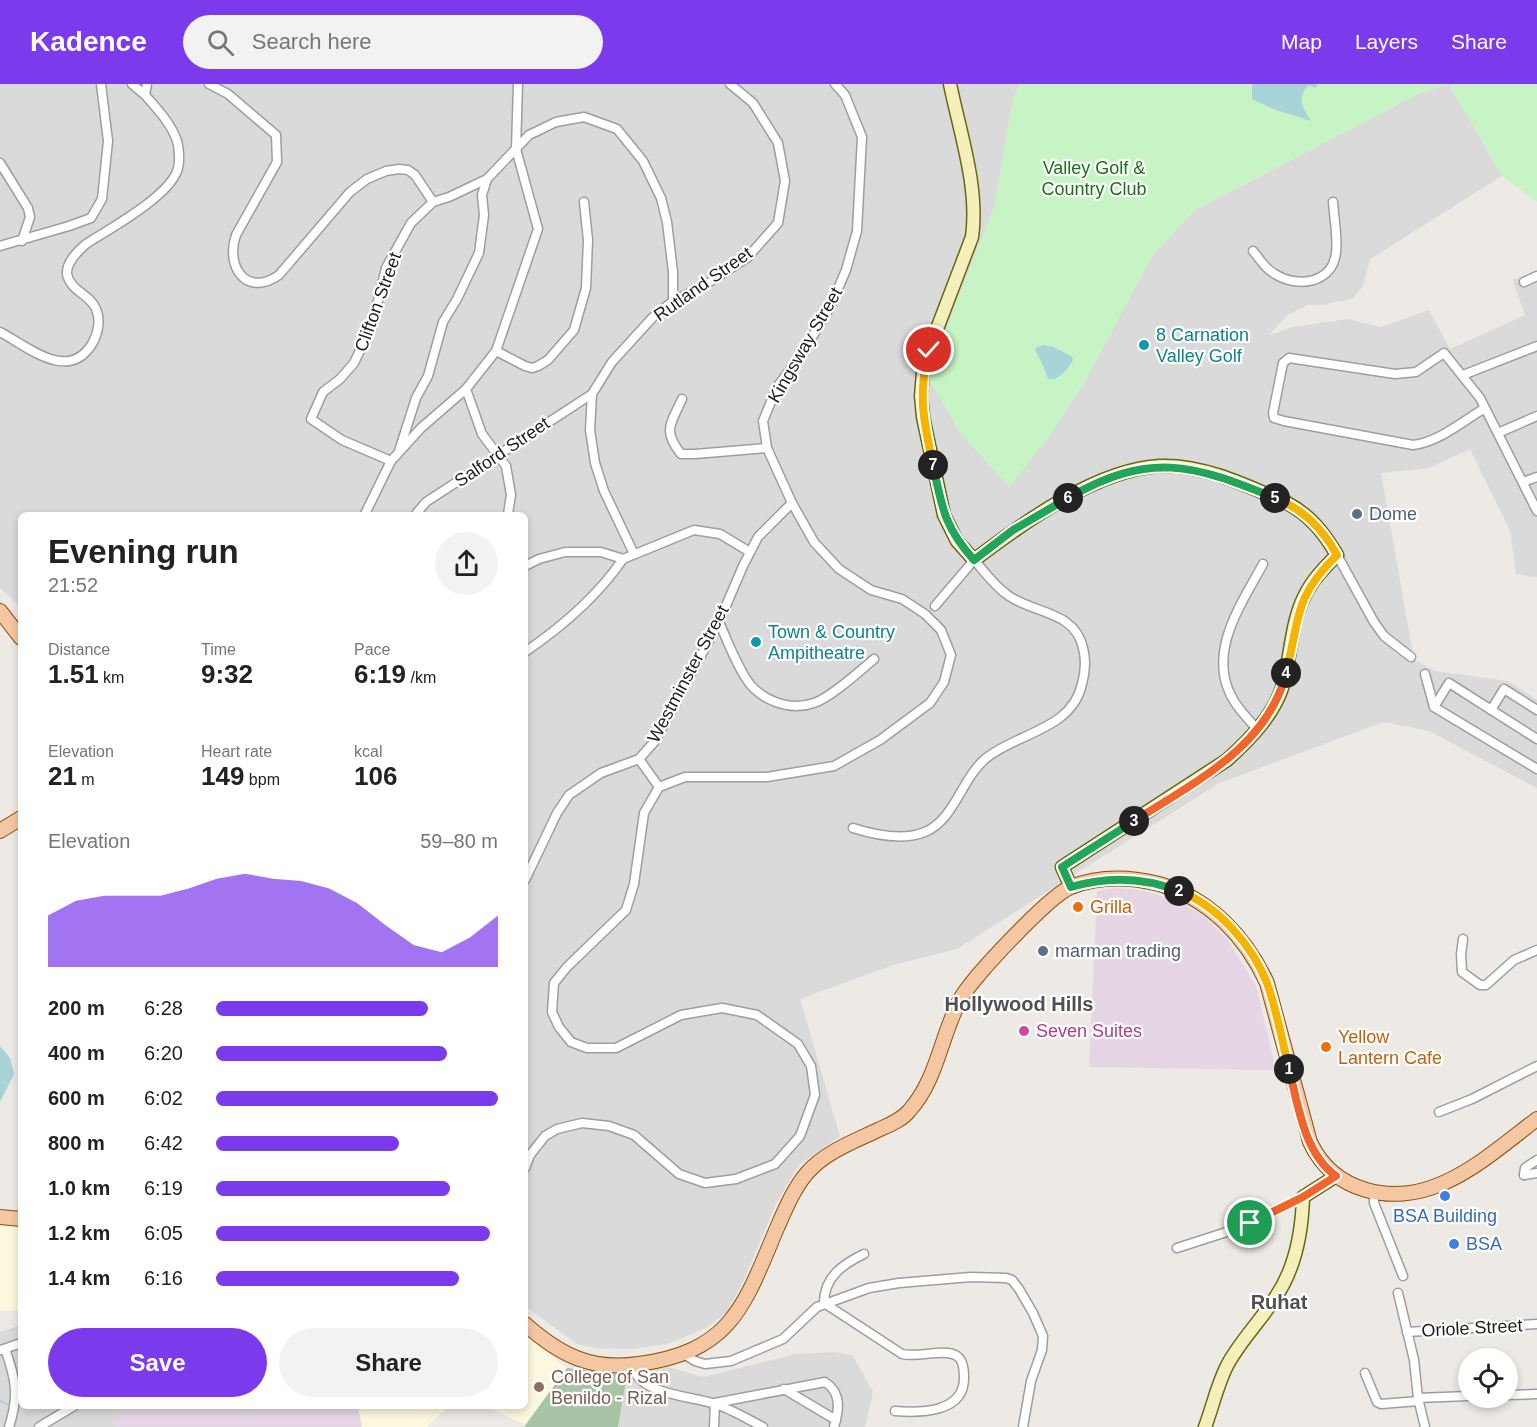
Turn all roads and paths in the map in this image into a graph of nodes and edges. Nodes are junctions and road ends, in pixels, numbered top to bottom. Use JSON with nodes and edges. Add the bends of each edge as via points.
{"nodes":[{"id":1,"x":101,"y":84,"type":"edge"},
{"id":2,"x":132,"y":84,"type":"edge"},
{"id":3,"x":147,"y":84,"type":"edge"},
{"id":4,"x":209,"y":84,"type":"edge"},
{"id":5,"x":518,"y":84,"type":"edge"},
{"id":6,"x":730,"y":84,"type":"edge"},
{"id":7,"x":835,"y":84,"type":"edge"},
{"id":8,"x":950,"y":84,"type":"edge"},
{"id":9,"x":145,"y":94,"type":"junction"},
{"id":10,"x":516,"y":149,"type":"junction"},
{"id":11,"x":0,"y":163,"type":"edge"},
{"id":12,"x":488,"y":179,"type":"junction"},
{"id":13,"x":433,"y":202,"type":"junction"},
{"id":14,"x":585,"y":202,"type":"dead end"},
{"id":15,"x":1333,"y":202,"type":"dead end"},
{"id":16,"x":22,"y":241,"type":"junction"},
{"id":17,"x":0,"y":246,"type":"edge"},
{"id":18,"x":1253,"y":251,"type":"dead end"},
{"id":19,"x":1537,"y":276,"type":"edge"},
{"id":20,"x":1524,"y":282,"type":"dead end"},
{"id":21,"x":673,"y":301,"type":"junction"},
{"id":22,"x":0,"y":332,"type":"edge"},
{"id":23,"x":1537,"y":346,"type":"edge"},
{"id":24,"x":496,"y":351,"type":"junction"},
{"id":25,"x":1464,"y":375,"type":"junction"},
{"id":26,"x":466,"y":389,"type":"junction"},
{"id":27,"x":592,"y":394,"type":"junction"},
{"id":28,"x":682,"y":399,"type":"dead end"},
{"id":29,"x":1485,"y":408,"type":"junction"},
{"id":30,"x":1537,"y":416,"type":"edge"},
{"id":31,"x":1498,"y":433,"type":"junction"},
{"id":32,"x":767,"y":448,"type":"junction"},
{"id":33,"x":398,"y":453,"type":"junction"},
{"id":34,"x":500,"y":455,"type":"junction"},
{"id":35,"x":391,"y":461,"type":"junction"},
{"id":36,"x":1537,"y":477,"type":"edge"},
{"id":37,"x":1523,"y":483,"type":"junction"},
{"id":38,"x":792,"y":502,"type":"junction"},
{"id":39,"x":1537,"y":510,"type":"edge"},
{"id":40,"x":366,"y":512,"type":"edge"},
{"id":41,"x":418,"y":512,"type":"edge"},
{"id":42,"x":508,"y":512,"type":"edge"},
{"id":43,"x":750,"y":552,"type":"junction"},
{"id":44,"x":634,"y":554,"type":"junction"},
{"id":45,"x":1337,"y":555,"type":"junction"},
{"id":46,"x":623,"y":559,"type":"junction"},
{"id":47,"x":974,"y":560,"type":"junction"},
{"id":48,"x":528,"y":564,"type":"edge"},
{"id":49,"x":1263,"y":564,"type":"dead end"},
{"id":50,"x":935,"y":606,"type":"dead end"},
{"id":51,"x":0,"y":611,"type":"edge"},
{"id":52,"x":719,"y":621,"type":"junction"},
{"id":53,"x":18,"y":634,"type":"edge"},
{"id":54,"x":528,"y":650,"type":"edge"},
{"id":55,"x":1410,"y":657,"type":"dead end"},
{"id":56,"x":874,"y":659,"type":"dead end"},
{"id":57,"x":1425,"y":674,"type":"dead end"},
{"id":58,"x":1434,"y":707,"type":"junction"},
{"id":59,"x":1491,"y":710,"type":"junction"},
{"id":60,"x":1537,"y":710,"type":"edge"},
{"id":61,"x":1257,"y":729,"type":"junction"},
{"id":62,"x":1537,"y":739,"type":"edge"},
{"id":63,"x":639,"y":759,"type":"junction"},
{"id":64,"x":1537,"y":769,"type":"edge"},
{"id":65,"x":659,"y":787,"type":"junction"},
{"id":66,"x":18,"y":820,"type":"edge"},
{"id":67,"x":854,"y":828,"type":"dead end"},
{"id":68,"x":0,"y":831,"type":"edge"},
{"id":69,"x":528,"y":874,"type":"edge"},
{"id":70,"x":1071,"y":887,"type":"junction"},
{"id":71,"x":1463,"y":939,"type":"dead end"},
{"id":72,"x":1537,"y":950,"type":"edge"},
{"id":73,"x":1537,"y":1066,"type":"edge"},
{"id":74,"x":1439,"y":1112,"type":"dead end"},
{"id":75,"x":1537,"y":1119,"type":"edge"},
{"id":76,"x":528,"y":1160,"type":"edge"},
{"id":77,"x":1537,"y":1160,"type":"edge"},
{"id":78,"x":1537,"y":1173,"type":"edge"},
{"id":79,"x":1336,"y":1176,"type":"junction"},
{"id":80,"x":1374,"y":1193,"type":"junction"},
{"id":81,"x":1303,"y":1197,"type":"junction"},
{"id":82,"x":0,"y":1216,"type":"edge"},
{"id":83,"x":18,"y":1219,"type":"edge"},
{"id":84,"x":1177,"y":1248,"type":"dead end"},
{"id":85,"x":864,"y":1254,"type":"dead end"},
{"id":86,"x":1403,"y":1276,"type":"dead end"},
{"id":87,"x":1398,"y":1293,"type":"dead end"},
{"id":88,"x":824,"y":1303,"type":"junction"},
{"id":89,"x":1537,"y":1324,"type":"edge"},
{"id":90,"x":528,"y":1326,"type":"edge"},
{"id":91,"x":1407,"y":1332,"type":"junction"},
{"id":92,"x":18,"y":1344,"type":"edge"},
{"id":93,"x":2,"y":1350,"type":"edge"},
{"id":94,"x":684,"y":1354,"type":"junction"},
{"id":95,"x":633,"y":1365,"type":"junction"},
{"id":96,"x":1365,"y":1373,"type":"dead end"},
{"id":97,"x":784,"y":1389,"type":"junction"},
{"id":98,"x":1537,"y":1394,"type":"edge"},
{"id":99,"x":1518,"y":1395,"type":"edge"},
{"id":100,"x":1458,"y":1397,"type":"edge"},
{"id":101,"x":1418,"y":1400,"type":"junction"},
{"id":102,"x":715,"y":1403,"type":"junction"},
{"id":103,"x":69,"y":1409,"type":"edge"},
{"id":104,"x":895,"y":1411,"type":"dead end"},
{"id":105,"x":835,"y":1424,"type":"edge"},
{"id":106,"x":9,"y":1427,"type":"edge"},
{"id":107,"x":39,"y":1427,"type":"edge"},
{"id":108,"x":714,"y":1427,"type":"edge"},
{"id":109,"x":763,"y":1427,"type":"edge"},
{"id":110,"x":1023,"y":1427,"type":"edge"},
{"id":111,"x":1205,"y":1427,"type":"edge"},
{"id":112,"x":1425,"y":1427,"type":"edge"}],
"edges":[{"from":1,"to":16,"type":"street","via":[[108,141],[102,199],[91,218]]},
{"from":2,"to":9,"type":"street"},
{"from":3,"to":9,"type":"street"},
{"from":4,"to":13,"type":"street","via":[[228,94],[276,135],[277,162],[232,246],[237,270],[251,283],[261,284],[279,275],[350,192],[367,179],[386,171],[408,170]]},
{"from":5,"to":10,"type":"street"},
{"from":6,"to":21,"type":"street","name":"Rutland Street","via":[[753,103],[778,143],[785,181],[778,223],[747,258]]},
{"from":7,"to":32,"type":"street","name":"Kingsway Street","via":[[845,95],[862,137],[857,231],[831,305],[777,387],[763,421]]},
{"from":8,"to":47,"type":"street","via":[[975,218],[972,237],[929,350],[921,396],[944,515],[957,541]]},
{"from":9,"to":22,"type":"street","via":[[177,141],[178,169],[158,197],[86,244],[75,253],[68,267],[70,281],[96,306],[98,327],[92,343],[80,356],[58,362]]},
{"from":10,"to":12,"type":"street","name":"Clifton Street"},
{"from":10,"to":21,"type":"street","name":"Clifton Street","via":[[529,135],[556,122],[584,117],[617,129],[643,161],[661,198],[671,244]]},
{"from":10,"to":24,"type":"street","via":[[538,229]]},
{"from":11,"to":16,"type":"street","via":[[28,208],[30,217]]},
{"from":12,"to":13,"type":"street","name":"Clifton Street"},
{"from":12,"to":33,"type":"street","via":[[482,195],[484,215],[479,253],[442,322],[428,376],[416,398]]},
{"from":13,"to":35,"type":"street","name":"Clifton Street","via":[[411,223],[387,268],[372,325],[354,363],[323,392],[311,419],[342,440]]},
{"from":14,"to":24,"type":"street","via":[[586,288],[574,330],[548,360],[532,368]]},
{"from":15,"to":18,"type":"street","via":[[1336,253],[1323,275],[1309,283],[1293,283],[1272,273]]},
{"from":16,"to":17,"type":"street"},
{"from":19,"to":20,"type":"street"},
{"from":21,"to":27,"type":"street","name":"Rutland Street","via":[[612,362]]},
{"from":23,"to":25,"type":"street"},
{"from":24,"to":26,"type":"street"},
{"from":25,"to":29,"type":"street"},
{"from":25,"to":29,"type":"street","via":[[1444,353],[1416,372],[1406,374],[1289,358],[1283,363],[1279,378],[1274,418],[1413,444],[1433,439]]},
{"from":26,"to":33,"type":"street"},
{"from":26,"to":34,"type":"street","via":[[482,434]]},
{"from":27,"to":34,"type":"street","name":"Salford Street"},
{"from":27,"to":44,"type":"street","name":"Rutland Street","via":[[590,430],[595,463]]},
{"from":28,"to":32,"type":"street","via":[[669,429],[671,442],[681,454]]},
{"from":29,"to":31,"type":"street"},
{"from":30,"to":31,"type":"street"},
{"from":31,"to":37,"type":"street"},
{"from":32,"to":38,"type":"street","name":"Kingsway Street"},
{"from":33,"to":35,"type":"street"},
{"from":34,"to":41,"type":"street","name":"Salford Street","via":[[426,502]]},
{"from":34,"to":42,"type":"street","via":[[509,478]]},
{"from":35,"to":40,"type":"street"},
{"from":36,"to":37,"type":"street"},
{"from":37,"to":39,"type":"street"},
{"from":38,"to":43,"type":"street","name":"Westminster Street","via":[[758,537]]},
{"from":38,"to":65,"type":"street","name":"Kingsway Street","via":[[814,542],[839,569],[872,590],[902,599],[941,630],[951,655],[944,682],[930,703],[880,740],[834,766],[767,777],[685,777]]},
{"from":43,"to":44,"type":"street","via":[[720,534],[694,530]]},
{"from":43,"to":52,"type":"street","name":"Westminster Street"},
{"from":44,"to":46,"type":"street"},
{"from":45,"to":47,"type":"street","via":[[1318,526],[1287,503],[1214,475],[1160,466],[1128,472],[1084,489],[1013,530]]},
{"from":45,"to":55,"type":"street","via":[[1384,636]]},
{"from":45,"to":61,"type":"street","via":[[1304,595],[1280,695]]},
{"from":46,"to":48,"type":"street","via":[[601,552],[565,552]]},
{"from":46,"to":54,"type":"street","via":[[592,598]]},
{"from":47,"to":50,"type":"street"},
{"from":47,"to":67,"type":"street","via":[[1009,596],[1071,624],[1083,648],[1080,693],[1070,709],[1054,722],[986,759],[934,826],[911,836]]},
{"from":49,"to":61,"type":"street","via":[[1228,633],[1222,665],[1233,699]]},
{"from":51,"to":53,"type":"main road"},
{"from":52,"to":56,"type":"street","via":[[745,678],[778,704],[814,703]]},
{"from":52,"to":63,"type":"street","name":"Westminster Street","via":[[655,741]]},
{"from":57,"to":58,"type":"street"},
{"from":58,"to":59,"type":"street","via":[[1449,683]]},
{"from":58,"to":64,"type":"street"},
{"from":59,"to":60,"type":"street","via":[[1504,689]]},
{"from":59,"to":62,"type":"street"},
{"from":61,"to":70,"type":"street","via":[[1227,760],[1062,867]]},
{"from":63,"to":65,"type":"street"},
{"from":63,"to":69,"type":"street","name":"Westminster Street","via":[[601,773],[569,795]]},
{"from":65,"to":76,"type":"street","via":[[644,813],[634,884],[626,910],[554,983],[552,1012],[559,1028],[571,1042],[587,1048],[616,1048],[681,1016],[722,1008],[757,1015],[798,1044],[812,1066],[815,1095],[811,1110],[800,1136],[776,1164],[736,1179],[705,1183],[679,1174],[634,1135],[609,1126],[582,1123],[545,1136]]},
{"from":66,"to":68,"type":"main road"},
{"from":70,"to":79,"type":"main road","via":[[1122,878],[1168,887],[1211,909],[1235,933],[1267,983],[1310,1142]]},
{"from":70,"to":94,"type":"main road","via":[[997,955],[962,996],[926,1089],[908,1113],[836,1150],[807,1172],[734,1319],[700,1347]]},
{"from":71,"to":72,"type":"street","via":[[1462,972],[1480,985],[1486,985],[1521,955]]},
{"from":73,"to":74,"type":"street"},
{"from":75,"to":80,"type":"main road","via":[[1440,1185],[1408,1192]]},
{"from":77,"to":78,"type":"street","via":[[1525,1168],[1524,1175]]},
{"from":79,"to":80,"type":"main road"},
{"from":79,"to":81,"type":"street"},
{"from":80,"to":86,"type":"street","via":[[1374,1203]]},
{"from":81,"to":84,"type":"street","via":[[1239,1228]]},
{"from":81,"to":111,"type":"street","via":[[1298,1246],[1284,1281],[1229,1362]]},
{"from":82,"to":83,"type":"main road"},
{"from":85,"to":88,"type":"street","via":[[833,1275]]},
{"from":87,"to":91,"type":"street"},
{"from":88,"to":94,"type":"street","via":[[783,1339],[731,1361],[705,1364]]},
{"from":88,"to":104,"type":"street","via":[[902,1354],[949,1353],[960,1359],[964,1385],[955,1401],[928,1411]]},
{"from":88,"to":110,"type":"street","via":[[881,1285],[971,1277],[1012,1280],[1028,1302],[1043,1336]]},
{"from":89,"to":91,"type":"street","name":"Oriole Street"},
{"from":90,"to":95,"type":"main road","via":[[568,1356],[588,1363]]},
{"from":91,"to":101,"type":"street"},
{"from":92,"to":93,"type":"street"},
{"from":93,"to":106,"type":"street","via":[[14,1375],[16,1393]]},
{"from":94,"to":95,"type":"main road"},
{"from":95,"to":102,"type":"street","via":[[642,1383]]},
{"from":96,"to":101,"type":"street","via":[[1377,1402]]},
{"from":97,"to":102,"type":"street"},
{"from":97,"to":105,"type":"street"},
{"from":97,"to":105,"type":"street","via":[[825,1382],[838,1399]]},
{"from":98,"to":99,"type":"street"},
{"from":100,"to":101,"type":"street"},
{"from":101,"to":112,"type":"street"},
{"from":102,"to":108,"type":"street"},
{"from":102,"to":109,"type":"street"},
{"from":103,"to":107,"type":"street"}]}
